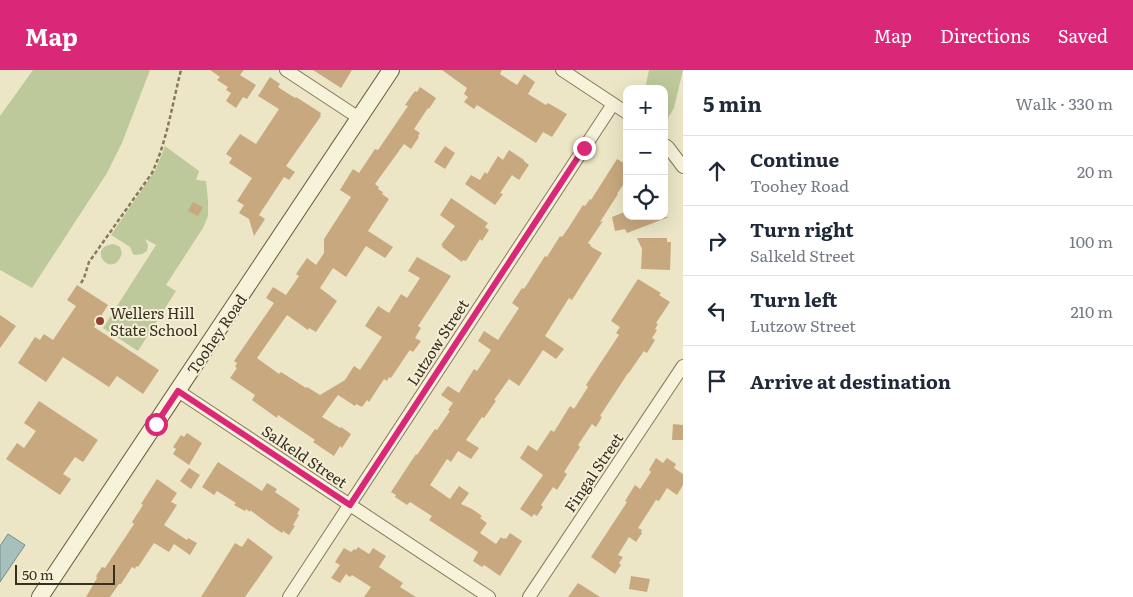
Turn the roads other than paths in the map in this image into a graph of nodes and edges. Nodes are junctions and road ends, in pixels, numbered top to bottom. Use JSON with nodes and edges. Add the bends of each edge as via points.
{"nodes":[{"id":1,"x":286,"y":70,"type":"edge"},
{"id":2,"x":391,"y":70,"type":"edge"},
{"id":3,"x":562,"y":70,"type":"edge"},
{"id":4,"x":613,"y":104,"type":"junction"},
{"id":5,"x":623,"y":111,"type":"edge"},
{"id":6,"x":359,"y":118,"type":"junction"},
{"id":7,"x":668,"y":148,"type":"edge"},
{"id":8,"x":683,"y":167,"type":"edge"},
{"id":9,"x":683,"y":366,"type":"edge"},
{"id":10,"x":178,"y":391,"type":"junction"},
{"id":11,"x":350,"y":505,"type":"junction"},
{"id":12,"x":40,"y":597,"type":"edge"},
{"id":13,"x":288,"y":597,"type":"edge"},
{"id":14,"x":489,"y":597,"type":"edge"},
{"id":15,"x":530,"y":597,"type":"edge"}],
"edges":[{"from":1,"to":6,"type":"street"},
{"from":2,"to":6,"type":"main road","name":"Toohey Road"},
{"from":3,"to":4,"type":"street"},
{"from":4,"to":5,"type":"street"},
{"from":4,"to":11,"type":"street","name":"Lutzow Street"},
{"from":6,"to":10,"type":"main road","name":"Toohey Road"},
{"from":7,"to":8,"type":"street"},
{"from":9,"to":15,"type":"street","name":"Fingal Street"},
{"from":10,"to":11,"type":"street","name":"Salkeld Street"},
{"from":10,"to":12,"type":"main road","name":"Toohey Road"},
{"from":11,"to":13,"type":"street","name":"Lutzow Street"},
{"from":11,"to":14,"type":"street","name":"Salkeld Street"}]}
